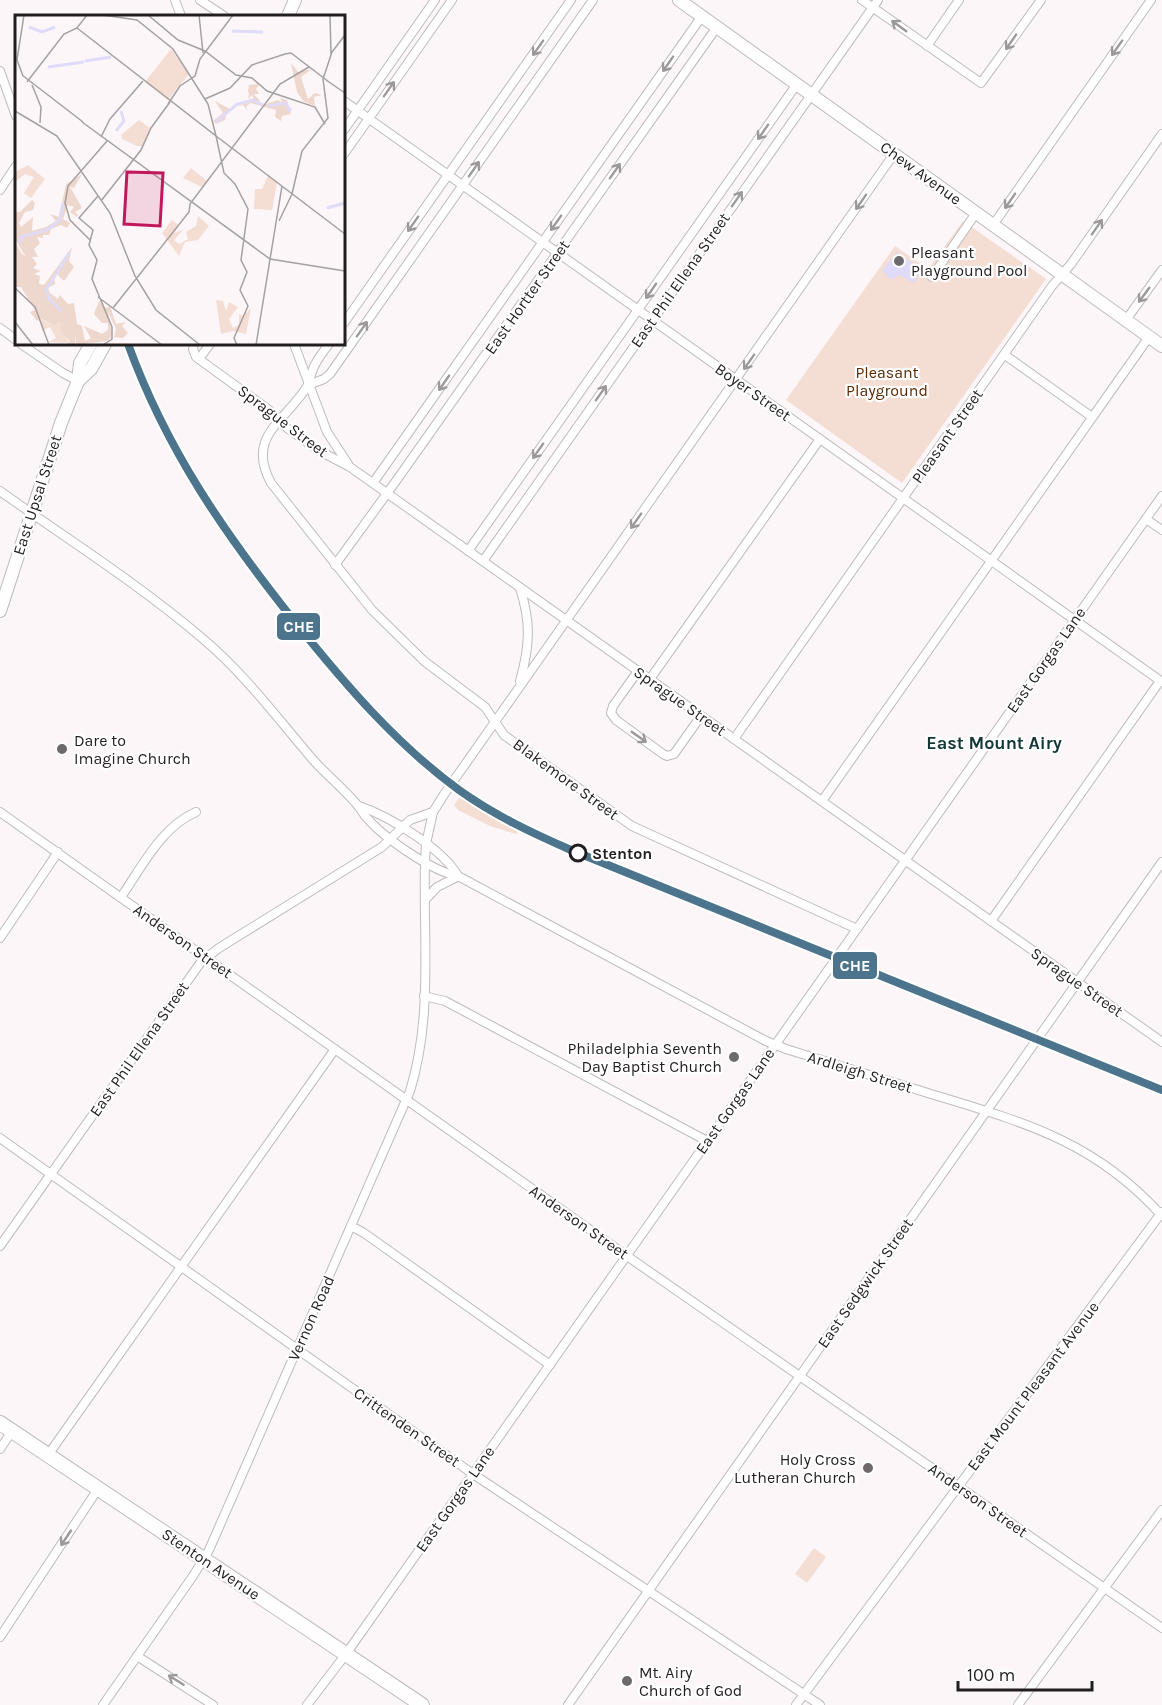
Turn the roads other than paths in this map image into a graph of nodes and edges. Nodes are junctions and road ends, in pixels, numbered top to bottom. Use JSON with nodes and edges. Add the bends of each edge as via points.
{"nodes":[{"id":1,"x":175,"y":0,"type":"edge"},
{"id":2,"x":200,"y":0,"type":"edge"},
{"id":3,"x":295,"y":0,"type":"edge"},
{"id":4,"x":435,"y":0,"type":"edge"},
{"id":5,"x":452,"y":0,"type":"edge"},
{"id":6,"x":571,"y":0,"type":"edge"},
{"id":7,"x":593,"y":0,"type":"edge"},
{"id":8,"x":862,"y":0,"type":"edge"},
{"id":9,"x":959,"y":0,"type":"edge"},
{"id":10,"x":1041,"y":0,"type":"edge"},
{"id":11,"x":1151,"y":0,"type":"edge"},
{"id":12,"x":684,"y":1,"type":"edge"},
{"id":13,"x":875,"y":4,"type":"edge"},
{"id":14,"x":181,"y":15,"type":"edge"},
{"id":15,"x":222,"y":15,"type":"edge"},
{"id":16,"x":288,"y":15,"type":"edge"},
{"id":17,"x":702,"y":16,"type":"junction"},
{"id":18,"x":717,"y":27,"type":"junction"},
{"id":19,"x":927,"y":46,"type":"junction"},
{"id":20,"x":0,"y":72,"type":"edge"},
{"id":21,"x":797,"y":84,"type":"junction"},
{"id":22,"x":811,"y":94,"type":"junction"},
{"id":23,"x":345,"y":102,"type":"edge"},
{"id":24,"x":357,"y":111,"type":"junction"},
{"id":25,"x":15,"y":113,"type":"edge"},
{"id":26,"x":368,"y":119,"type":"junction"},
{"id":27,"x":345,"y":129,"type":"edge"},
{"id":28,"x":1162,"y":134,"type":"edge"},
{"id":29,"x":345,"y":153,"type":"edge"},
{"id":30,"x":894,"y":154,"type":"junction"},
{"id":31,"x":15,"y":168,"type":"edge"},
{"id":32,"x":448,"y":175,"type":"junction"},
{"id":33,"x":462,"y":186,"type":"junction"},
{"id":34,"x":0,"y":190,"type":"edge"},
{"id":35,"x":976,"y":213,"type":"junction"},
{"id":36,"x":993,"y":225,"type":"junction"},
{"id":37,"x":543,"y":242,"type":"junction"},
{"id":38,"x":558,"y":252,"type":"junction"},
{"id":39,"x":1162,"y":270,"type":"edge"},
{"id":40,"x":1062,"y":274,"type":"junction"},
{"id":41,"x":932,"y":277,"type":"dead end"},
{"id":42,"x":638,"y":310,"type":"junction"},
{"id":43,"x":652,"y":320,"type":"junction"},
{"id":44,"x":1126,"y":320,"type":"junction"},
{"id":45,"x":345,"y":322,"type":"edge"},
{"id":46,"x":0,"y":328,"type":"edge"},
{"id":47,"x":1149,"y":337,"type":"junction"},
{"id":48,"x":15,"y":339,"type":"edge"},
{"id":49,"x":22,"y":345,"type":"edge"},
{"id":50,"x":90,"y":345,"type":"edge"},
{"id":51,"x":104,"y":345,"type":"edge"},
{"id":52,"x":194,"y":345,"type":"edge"},
{"id":53,"x":209,"y":345,"type":"edge"},
{"id":54,"x":294,"y":345,"type":"edge"},
{"id":55,"x":328,"y":345,"type":"edge"},
{"id":56,"x":1162,"y":346,"type":"edge"},
{"id":57,"x":1005,"y":355,"type":"junction"},
{"id":58,"x":199,"y":359,"type":"junction"},
{"id":59,"x":736,"y":380,"type":"junction"},
{"id":60,"x":78,"y":381,"type":"junction"},
{"id":61,"x":308,"y":385,"type":"junction"},
{"id":62,"x":1092,"y":417,"type":"junction"},
{"id":63,"x":279,"y":420,"type":"junction"},
{"id":64,"x":820,"y":439,"type":"junction"},
{"id":65,"x":350,"y":467,"type":"junction"},
{"id":66,"x":373,"y":483,"type":"junction"},
{"id":67,"x":0,"y":490,"type":"edge"},
{"id":68,"x":387,"y":493,"type":"junction"},
{"id":69,"x":1162,"y":496,"type":"edge"},
{"id":70,"x":903,"y":498,"type":"junction"},
{"id":71,"x":31,"y":513,"type":"junction"},
{"id":72,"x":1146,"y":519,"type":"junction"},
{"id":73,"x":1162,"y":530,"type":"edge"},
{"id":74,"x":468,"y":551,"type":"junction"},
{"id":75,"x":991,"y":560,"type":"junction"},
{"id":76,"x":483,"y":561,"type":"junction"},
{"id":77,"x":335,"y":565,"type":"junction"},
{"id":78,"x":520,"y":587,"type":"junction"},
{"id":79,"x":0,"y":611,"type":"edge"},
{"id":80,"x":1075,"y":619,"type":"junction"},
{"id":81,"x":567,"y":620,"type":"junction"},
{"id":82,"x":638,"y":671,"type":"junction"},
{"id":83,"x":650,"y":679,"type":"junction"},
{"id":84,"x":1161,"y":681,"type":"edge"},
{"id":85,"x":518,"y":688,"type":"junction"},
{"id":86,"x":702,"y":716,"type":"junction"},
{"id":87,"x":495,"y":722,"type":"junction"},
{"id":88,"x":734,"y":739,"type":"junction"},
{"id":89,"x":822,"y":801,"type":"junction"},
{"id":90,"x":359,"y":806,"type":"junction"},
{"id":91,"x":0,"y":812,"type":"edge"},
{"id":92,"x":196,"y":812,"type":"dead end"},
{"id":93,"x":433,"y":812,"type":"junction"},
{"id":94,"x":401,"y":827,"type":"junction"},
{"id":95,"x":391,"y":839,"type":"junction"},
{"id":96,"x":426,"y":844,"type":"junction"},
{"id":97,"x":58,"y":852,"type":"junction"},
{"id":98,"x":905,"y":860,"type":"junction"},
{"id":99,"x":1162,"y":861,"type":"edge"},
{"id":100,"x":425,"y":862,"type":"junction"},
{"id":101,"x":458,"y":876,"type":"junction"},
{"id":102,"x":121,"y":897,"type":"junction"},
{"id":103,"x":425,"y":900,"type":"junction"},
{"id":104,"x":991,"y":921,"type":"junction"},
{"id":105,"x":856,"y":929,"type":"junction"},
{"id":106,"x":0,"y":938,"type":"edge"},
{"id":107,"x":206,"y":958,"type":"junction"},
{"id":108,"x":1077,"y":982,"type":"junction"},
{"id":109,"x":424,"y":996,"type":"junction"},
{"id":110,"x":1162,"y":1041,"type":"edge"},
{"id":111,"x":775,"y":1045,"type":"junction"},
{"id":112,"x":335,"y":1049,"type":"junction"},
{"id":113,"x":407,"y":1100,"type":"junction"},
{"id":114,"x":987,"y":1111,"type":"junction"},
{"id":115,"x":0,"y":1138,"type":"edge"},
{"id":116,"x":707,"y":1141,"type":"junction"},
{"id":117,"x":51,"y":1174,"type":"junction"},
{"id":118,"x":1161,"y":1214,"type":"edge"},
{"id":119,"x":351,"y":1226,"type":"junction"},
{"id":120,"x":0,"y":1246,"type":"edge"},
{"id":121,"x":627,"y":1256,"type":"junction"},
{"id":122,"x":181,"y":1266,"type":"junction"},
{"id":123,"x":298,"y":1349,"type":"junction"},
{"id":124,"x":550,"y":1365,"type":"junction"},
{"id":125,"x":800,"y":1376,"type":"junction"},
{"id":126,"x":0,"y":1423,"type":"edge"},
{"id":127,"x":12,"y":1431,"type":"junction"},
{"id":128,"x":0,"y":1449,"type":"edge"},
{"id":129,"x":48,"y":1455,"type":"junction"},
{"id":130,"x":473,"y":1474,"type":"junction"},
{"id":131,"x":959,"y":1486,"type":"junction"},
{"id":132,"x":98,"y":1489,"type":"junction"},
{"id":133,"x":1162,"y":1510,"type":"edge"},
{"id":134,"x":204,"y":1559,"type":"junction"},
{"id":135,"x":1105,"y":1588,"type":"junction"},
{"id":136,"x":649,"y":1591,"type":"junction"},
{"id":137,"x":1162,"y":1628,"type":"edge"},
{"id":138,"x":0,"y":1637,"type":"edge"},
{"id":139,"x":346,"y":1654,"type":"junction"},
{"id":140,"x":137,"y":1656,"type":"junction"},
{"id":141,"x":804,"y":1694,"type":"junction"},
{"id":142,"x":103,"y":1705,"type":"edge"},
{"id":143,"x":213,"y":1705,"type":"edge"},
{"id":144,"x":307,"y":1705,"type":"edge"},
{"id":145,"x":422,"y":1705,"type":"edge"},
{"id":146,"x":568,"y":1705,"type":"edge"},
{"id":147,"x":796,"y":1705,"type":"edge"},
{"id":148,"x":820,"y":1705,"type":"edge"},
{"id":149,"x":1018,"y":1705,"type":"edge"}],
"edges":[{"from":1,"to":14,"type":"street"},
{"from":2,"to":15,"type":"street"},
{"from":3,"to":16,"type":"street"},
{"from":4,"to":24,"type":"street"},
{"from":26,"to":5,"type":"street","one_way":true},
{"from":6,"to":32,"type":"street","one_way":true},
{"from":33,"to":7,"type":"street","one_way":true},
{"from":8,"to":13,"type":"street"},
{"from":9,"to":19,"type":"street"},
{"from":10,"to":19,"type":"street","one_way":true,"via":[[981,83]]},
{"from":11,"to":36,"type":"street","one_way":true},
{"from":12,"to":17,"type":"street","name":"Chew Avenue"},
{"from":19,"to":13,"type":"street","one_way":true},
{"from":13,"to":22,"type":"street","name":"East Phil Ellena Street"},
{"from":17,"to":18,"type":"street","name":"Chew Avenue"},
{"from":17,"to":37,"type":"street","name":"East Hortter Street","one_way":true},
{"from":18,"to":21,"type":"street","name":"Chew Avenue"},
{"from":38,"to":18,"type":"street","name":"East Hortter Street","one_way":true},
{"from":20,"to":25,"type":"street"},
{"from":21,"to":22,"type":"street","name":"Chew Avenue"},
{"from":21,"to":42,"type":"street","name":"East Phil Ellena Street","one_way":true},
{"from":22,"to":30,"type":"street","name":"Chew Avenue"},
{"from":43,"to":22,"type":"street","name":"East Phil Ellena Street","one_way":true},
{"from":23,"to":24,"type":"street","name":"Boyer Street"},
{"from":24,"to":26,"type":"street","name":"Boyer Street"},
{"from":24,"to":27,"type":"street"},
{"from":26,"to":29,"type":"street"},
{"from":26,"to":32,"type":"street","name":"Boyer Street"},
{"from":40,"to":28,"type":"street","name":"Pleasant Street","one_way":true},
{"from":30,"to":35,"type":"street","name":"Chew Avenue"},
{"from":30,"to":59,"type":"street","one_way":true},
{"from":31,"to":34,"type":"street"},
{"from":32,"to":33,"type":"street","name":"Boyer Street"},
{"from":32,"to":45,"type":"street","one_way":true},
{"from":33,"to":37,"type":"street","name":"Boyer Street"},
{"from":61,"to":33,"type":"street","one_way":true,"via":[[330,374]]},
{"from":35,"to":36,"type":"street","name":"Chew Avenue"},
{"from":35,"to":41,"type":"street"},
{"from":36,"to":40,"type":"street","name":"Chew Avenue"},
{"from":37,"to":38,"type":"street","name":"Boyer Street"},
{"from":37,"to":66,"type":"street","name":"East Hortter Street","one_way":true},
{"from":38,"to":42,"type":"street","name":"Boyer Street"},
{"from":38,"to":68,"type":"street","name":"East Hortter Street"},
{"from":39,"to":44,"type":"street","one_way":true},
{"from":40,"to":44,"type":"street","name":"Chew Avenue"},
{"from":40,"to":57,"type":"street","name":"Pleasant Street"},
{"from":42,"to":43,"type":"street","name":"Boyer Street"},
{"from":42,"to":74,"type":"street","name":"East Phil Ellena Street","one_way":true},
{"from":43,"to":59,"type":"street","name":"Boyer Street"},
{"from":76,"to":43,"type":"street","name":"East Phil Ellena Street","one_way":true},
{"from":44,"to":47,"type":"street","name":"Chew Avenue"},
{"from":46,"to":48,"type":"street"},
{"from":47,"to":56,"type":"street","name":"Chew Avenue"},
{"from":47,"to":62,"type":"street"},
{"from":49,"to":60,"type":"street"},
{"from":50,"to":60,"type":"street","name":"East Upsal Street","via":[[80,363]]},
{"from":51,"to":60,"type":"street","name":"East Upsal Street","via":[[91,369]]},
{"from":52,"to":58,"type":"street"},
{"from":53,"to":58,"type":"street"},
{"from":54,"to":61,"type":"street"},
{"from":55,"to":61,"type":"street","via":[[316,361]]},
{"from":57,"to":62,"type":"street"},
{"from":57,"to":70,"type":"street","name":"Pleasant Street"},
{"from":58,"to":63,"type":"street","name":"Sprague Street"},
{"from":59,"to":64,"type":"street","name":"Boyer Street"},
{"from":59,"to":81,"type":"street","one_way":true},
{"from":60,"to":71,"type":"street","name":"East Upsal Street"},
{"from":61,"to":63,"type":"street"},
{"from":61,"to":65,"type":"street","via":[[327,432]]},
{"from":62,"to":75,"type":"street"},
{"from":63,"to":65,"type":"street","name":"Sprague Street","via":[[318,450]]},
{"from":63,"to":77,"type":"street","name":"Blakemore Street","via":[[265,441],[265,469],[271,483]]},
{"from":64,"to":70,"type":"street","name":"Boyer Street"},
{"from":64,"to":83,"type":"street"},
{"from":65,"to":66,"type":"street","name":"Sprague Street"},
{"from":66,"to":68,"type":"street","name":"Sprague Street"},
{"from":67,"to":71,"type":"street","name":"Ardleigh Street"},
{"from":68,"to":74,"type":"street","name":"Sprague Street"},
{"from":68,"to":77,"type":"street","name":"East Hortter Street"},
{"from":69,"to":72,"type":"street","name":"East Gorgas Lane"},
{"from":70,"to":75,"type":"street","name":"Boyer Street"},
{"from":70,"to":88,"type":"street","name":"Pleasant Street"},
{"from":71,"to":79,"type":"street","name":"East Upsal Street"},
{"from":71,"to":90,"type":"street","name":"Ardleigh Street","via":[[216,650]]},
{"from":72,"to":73,"type":"street"},
{"from":72,"to":80,"type":"street","name":"East Gorgas Lane"},
{"from":74,"to":76,"type":"street","name":"Sprague Street"},
{"from":75,"to":80,"type":"street","name":"Boyer Street"},
{"from":75,"to":89,"type":"street"},
{"from":76,"to":78,"type":"street","name":"Sprague Street"},
{"from":77,"to":87,"type":"street","name":"Blakemore Street","via":[[397,637],[485,707]]},
{"from":78,"to":81,"type":"street","name":"Sprague Street"},
{"from":78,"to":85,"type":"street","via":[[529,628]]},
{"from":80,"to":84,"type":"street","name":"Boyer Street"},
{"from":80,"to":98,"type":"street","name":"East Gorgas Lane"},
{"from":81,"to":82,"type":"street","name":"Sprague Street"},
{"from":81,"to":85,"type":"street"},
{"from":82,"to":83,"type":"street","name":"Sprague Street"},
{"from":82,"to":86,"type":"street","one_way":true,"via":[[611,713],[663,754],[671,756],[676,752]]},
{"from":83,"to":86,"type":"street","name":"Sprague Street"},
{"from":84,"to":104,"type":"street"},
{"from":85,"to":87,"type":"street"},
{"from":86,"to":88,"type":"street","name":"Sprague Street"},
{"from":87,"to":93,"type":"street"},
{"from":87,"to":105,"type":"street","name":"Blakemore Street","via":[[504,735],[632,826]]},
{"from":88,"to":89,"type":"street","name":"Sprague Street"},
{"from":89,"to":98,"type":"street","name":"Sprague Street"},
{"from":90,"to":94,"type":"street","name":"Ardleigh Street"},
{"from":90,"to":95,"type":"street","name":"Ardleigh Street"},
{"from":91,"to":97,"type":"street","name":"Anderson Street"},
{"from":92,"to":102,"type":"street","via":[[168,830]]},
{"from":93,"to":94,"type":"street","name":"East Phil Ellena Street"},
{"from":93,"to":96,"type":"street","name":"Vernon Road"},
{"from":94,"to":95,"type":"street","name":"East Phil Ellena Street"},
{"from":94,"to":96,"type":"street","name":"Ardleigh Street"},
{"from":95,"to":100,"type":"street","name":"Ardleigh Street"},
{"from":95,"to":107,"type":"street","name":"East Phil Ellena Street"},
{"from":96,"to":100,"type":"street","name":"Vernon Road"},
{"from":96,"to":101,"type":"street","name":"Ardleigh Street","via":[[444,856]]},
{"from":97,"to":102,"type":"street","name":"Anderson Street"},
{"from":97,"to":106,"type":"street"},
{"from":98,"to":104,"type":"street","name":"Sprague Street"},
{"from":98,"to":105,"type":"street","name":"East Gorgas Lane"},
{"from":99,"to":108,"type":"street","name":"East Sedgwick Street"},
{"from":100,"to":101,"type":"street","name":"Ardleigh Street","via":[[445,874]]},
{"from":100,"to":103,"type":"street","name":"Vernon Road"},
{"from":101,"to":103,"type":"street","via":[[437,887]]},
{"from":101,"to":111,"type":"street","name":"Ardleigh Street"},
{"from":102,"to":107,"type":"street","name":"Anderson Street"},
{"from":103,"to":109,"type":"street","name":"Vernon Road"},
{"from":104,"to":108,"type":"street","name":"Sprague Street"},
{"from":105,"to":111,"type":"street","name":"East Gorgas Lane"},
{"from":107,"to":112,"type":"street","name":"Anderson Street"},
{"from":107,"to":117,"type":"street","name":"East Phil Ellena Street"},
{"from":108,"to":110,"type":"street","name":"Sprague Street"},
{"from":108,"to":114,"type":"street","name":"East Sedgwick Street"},
{"from":109,"to":113,"type":"street","name":"Vernon Road","via":[[422,1046]]},
{"from":109,"to":116,"type":"street","via":[[445,1001]]},
{"from":111,"to":114,"type":"street","name":"Ardleigh Street"},
{"from":111,"to":116,"type":"street","name":"East Gorgas Lane"},
{"from":112,"to":113,"type":"street","name":"Anderson Street"},
{"from":112,"to":122,"type":"street"},
{"from":113,"to":119,"type":"street","name":"Vernon Road"},
{"from":113,"to":121,"type":"street","name":"Anderson Street"},
{"from":114,"to":118,"type":"street","name":"Ardleigh Street","via":[[1050,1133],[1087,1153],[1127,1182]]},
{"from":114,"to":125,"type":"street","name":"East Sedgwick Street"},
{"from":115,"to":117,"type":"street","name":"Crittenden Street"},
{"from":116,"to":121,"type":"street","name":"East Gorgas Lane"},
{"from":117,"to":120,"type":"street","name":"East Phil Ellena Street"},
{"from":117,"to":122,"type":"street","name":"Crittenden Street"},
{"from":118,"to":131,"type":"street","name":"East Mount Pleasant Avenue"},
{"from":119,"to":123,"type":"street","name":"Vernon Road"},
{"from":119,"to":124,"type":"street"},
{"from":121,"to":124,"type":"street","name":"East Gorgas Lane"},
{"from":121,"to":125,"type":"street","name":"Anderson Street"},
{"from":122,"to":123,"type":"street","name":"Crittenden Street"},
{"from":122,"to":129,"type":"street"},
{"from":123,"to":130,"type":"street","name":"Crittenden Street"},
{"from":123,"to":134,"type":"street","name":"Vernon Road"},
{"from":124,"to":130,"type":"street","name":"East Gorgas Lane"},
{"from":125,"to":131,"type":"street","name":"Anderson Street"},
{"from":125,"to":136,"type":"street","name":"East Sedgwick Street"},
{"from":126,"to":127,"type":"main road","name":"Stenton Avenue"},
{"from":127,"to":128,"type":"street"},
{"from":127,"to":129,"type":"main road","name":"Stenton Avenue"},
{"from":129,"to":132,"type":"main road","name":"Stenton Avenue"},
{"from":130,"to":136,"type":"street","name":"Crittenden Street"},
{"from":130,"to":139,"type":"street","name":"East Gorgas Lane"},
{"from":131,"to":135,"type":"street","name":"Anderson Street"},
{"from":131,"to":141,"type":"street","name":"East Mount Pleasant Avenue"},
{"from":132,"to":134,"type":"main road","name":"Stenton Avenue"},
{"from":132,"to":138,"type":"street","one_way":true},
{"from":133,"to":135,"type":"street"},
{"from":134,"to":139,"type":"main road","name":"Stenton Avenue"},
{"from":134,"to":140,"type":"street","name":"Vernon Road"},
{"from":135,"to":137,"type":"street","name":"Anderson Street"},
{"from":135,"to":149,"type":"street"},
{"from":136,"to":141,"type":"street","name":"Crittenden Street"},
{"from":136,"to":146,"type":"street","name":"East Sedgwick Street"},
{"from":139,"to":144,"type":"street","name":"East Gorgas Lane"},
{"from":139,"to":145,"type":"main road","name":"Stenton Avenue"},
{"from":140,"to":142,"type":"street","name":"Vernon Road"},
{"from":143,"to":140,"type":"street","one_way":true},
{"from":141,"to":147,"type":"street","name":"East Mount Pleasant Avenue"},
{"from":141,"to":148,"type":"street","name":"Crittenden Street"}]}
